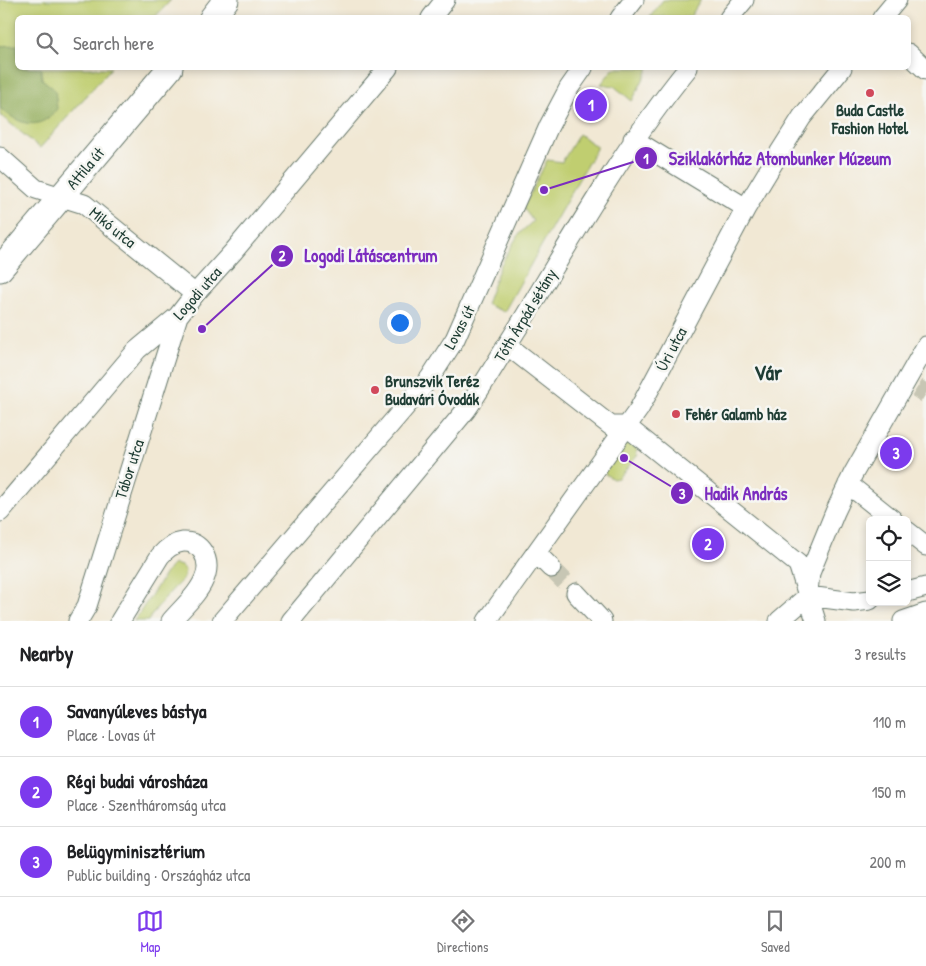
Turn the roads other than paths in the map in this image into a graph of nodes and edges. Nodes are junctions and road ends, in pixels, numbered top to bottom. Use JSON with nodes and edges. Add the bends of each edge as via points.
{"nodes":[{"id":1,"x":226,"y":0,"type":"edge"},
{"id":2,"x":446,"y":0,"type":"edge"},
{"id":3,"x":634,"y":0,"type":"edge"},
{"id":4,"x":744,"y":0,"type":"edge"},
{"id":5,"x":897,"y":0,"type":"edge"},
{"id":6,"x":214,"y":15,"type":"edge"},
{"id":7,"x":434,"y":15,"type":"edge"},
{"id":8,"x":622,"y":15,"type":"edge"},
{"id":9,"x":732,"y":15,"type":"edge"},
{"id":10,"x":884,"y":15,"type":"edge"},
{"id":11,"x":911,"y":56,"type":"edge"},
{"id":12,"x":168,"y":70,"type":"edge"},
{"id":13,"x":386,"y":70,"type":"edge"},
{"id":14,"x":581,"y":70,"type":"edge"},
{"id":15,"x":686,"y":70,"type":"edge"},
{"id":16,"x":840,"y":70,"type":"edge"},
{"id":17,"x":926,"y":70,"type":"edge"},
{"id":18,"x":633,"y":139,"type":"junction"},
{"id":19,"x":0,"y":157,"type":"edge"},
{"id":20,"x":60,"y":198,"type":"junction"},
{"id":21,"x":746,"y":208,"type":"junction"},
{"id":22,"x":0,"y":269,"type":"edge"},
{"id":23,"x":195,"y":294,"type":"junction"},
{"id":24,"x":178,"y":316,"type":"junction"},
{"id":25,"x":507,"y":345,"type":"junction"},
{"id":26,"x":926,"y":346,"type":"edge"},
{"id":27,"x":626,"y":426,"type":"junction"},
{"id":28,"x":848,"y":484,"type":"junction"},
{"id":29,"x":0,"y":512,"type":"edge"},
{"id":30,"x":888,"y":516,"type":"edge"},
{"id":31,"x":911,"y":534,"type":"edge"},
{"id":32,"x":926,"y":546,"type":"edge"},
{"id":33,"x":536,"y":553,"type":"junction"},
{"id":34,"x":551,"y":568,"type":"tunnel mouth"},
{"id":35,"x":926,"y":587,"type":"edge"},
{"id":36,"x":911,"y":591,"type":"edge"},
{"id":37,"x":576,"y":593,"type":"tunnel mouth"},
{"id":38,"x":808,"y":596,"type":"junction"},
{"id":39,"x":866,"y":600,"type":"edge"},
{"id":40,"x":926,"y":613,"type":"edge"},
{"id":41,"x":78,"y":621,"type":"edge"},
{"id":42,"x":120,"y":621,"type":"edge"},
{"id":43,"x":171,"y":621,"type":"edge"},
{"id":44,"x":222,"y":621,"type":"edge"},
{"id":45,"x":291,"y":621,"type":"edge"},
{"id":46,"x":487,"y":621,"type":"edge"},
{"id":47,"x":602,"y":621,"type":"edge"},
{"id":48,"x":779,"y":621,"type":"edge"},
{"id":49,"x":816,"y":621,"type":"edge"},
{"id":50,"x":903,"y":621,"type":"edge"}],
"edges":[{"from":1,"to":6,"type":"main road"},
{"from":2,"to":7,"type":"street"},
{"from":3,"to":8,"type":"street"},
{"from":4,"to":9,"type":"street"},
{"from":5,"to":10,"type":"street"},
{"from":11,"to":17,"type":"street"},
{"from":12,"to":20,"type":"main road","name":"Attila út"},
{"from":13,"to":23,"type":"street","name":"Logodi utca"},
{"from":14,"to":44,"type":"street","name":"Lovas út","via":[[549,126],[455,340],[430,378]]},
{"from":15,"to":18,"type":"street","name":"Tóth Árpád sétány"},
{"from":16,"to":21,"type":"street","name":"Úri utca","via":[[802,117]]},
{"from":18,"to":21,"type":"street"},
{"from":18,"to":25,"type":"street","name":"Tóth Árpád sétány"},
{"from":19,"to":20,"type":"street","name":"Mikó utca","via":[[36,189]]},
{"from":20,"to":22,"type":"main road","name":"Attila út"},
{"from":20,"to":23,"type":"street","name":"Mikó utca","via":[[84,204]]},
{"from":21,"to":27,"type":"street","name":"Úri utca","via":[[639,409]]},
{"from":23,"to":24,"type":"street","name":"Logodi utca"},
{"from":24,"to":29,"type":"street","name":"Logodi utca","via":[[137,350]]},
{"from":24,"to":41,"type":"street","name":"Tábor utca","via":[[87,606]]},
{"from":25,"to":27,"type":"street","via":[[611,426]]},
{"from":25,"to":45,"type":"street","name":"Tóth Árpád sétány","via":[[466,410]]},
{"from":26,"to":28,"type":"street","via":[[912,384]]},
{"from":27,"to":33,"type":"street","name":"Úri utca"},
{"from":27,"to":38,"type":"street","via":[[798,564]]},
{"from":28,"to":30,"type":"street"},
{"from":28,"to":38,"type":"street","via":[[810,573]]},
{"from":31,"to":32,"type":"street"},
{"from":33,"to":34,"type":"street"},
{"from":33,"to":46,"type":"street","name":"Úri utca"},
{"from":35,"to":36,"type":"street"},
{"from":37,"to":47,"type":"street"},
{"from":38,"to":39,"type":"street"},
{"from":38,"to":48,"type":"street"},
{"from":38,"to":49,"type":"street"},
{"from":40,"to":50,"type":"street"},
{"from":42,"to":43,"type":"street","via":[[166,549],[177,543],[189,543],[204,554],[206,576]]}]}
